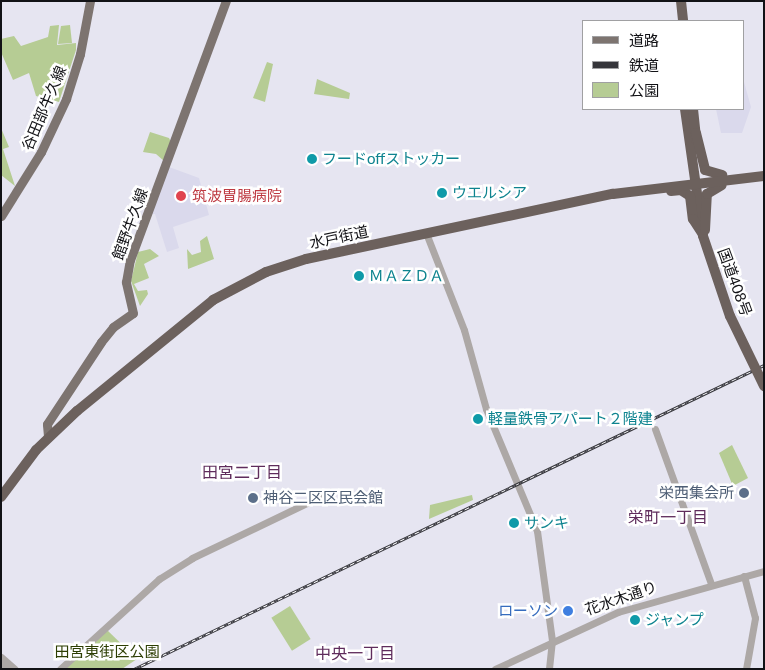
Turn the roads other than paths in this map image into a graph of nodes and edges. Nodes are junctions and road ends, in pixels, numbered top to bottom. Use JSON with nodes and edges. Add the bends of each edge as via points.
{"nodes":[{"id":1,"x":90,"y":1,"type":"edge"},
{"id":2,"x":226,"y":1,"type":"edge"},
{"id":3,"x":674,"y":1,"type":"edge"},
{"id":4,"x":681,"y":1,"type":"edge"},
{"id":5,"x":676,"y":20,"type":"edge"},
{"id":6,"x":683,"y":20,"type":"edge"},
{"id":7,"x":685,"y":110,"type":"edge"},
{"id":8,"x":693,"y":110,"type":"edge"},
{"id":9,"x":692,"y":132,"type":"junction"},
{"id":10,"x":764,"y":176,"type":"edge"},
{"id":11,"x":752,"y":178,"type":"junction"},
{"id":12,"x":739,"y":179,"type":"junction"},
{"id":13,"x":696,"y":182,"type":"junction"},
{"id":14,"x":654,"y":188,"type":"junction"},
{"id":15,"x":1,"y":216,"type":"edge"},
{"id":16,"x":426,"y":233,"type":"junction"},
{"id":17,"x":703,"y":236,"type":"junction"},
{"id":18,"x":764,"y":386,"type":"edge"},
{"id":19,"x":656,"y":429,"type":"dead end"},
{"id":20,"x":48,"y":436,"type":"junction"},
{"id":21,"x":330,"y":492,"type":"dead end"},
{"id":22,"x":1,"y":497,"type":"edge"},
{"id":23,"x":764,"y":571,"type":"edge"},
{"id":24,"x":744,"y":576,"type":"junction"},
{"id":25,"x":711,"y":584,"type":"junction"},
{"id":26,"x":552,"y":640,"type":"junction"},
{"id":27,"x":1,"y":658,"type":"edge"},
{"id":28,"x":1,"y":664,"type":"edge"},
{"id":29,"x":7,"y":669,"type":"edge"},
{"id":30,"x":15,"y":669,"type":"edge"},
{"id":31,"x":60,"y":669,"type":"edge"},
{"id":32,"x":495,"y":669,"type":"edge"},
{"id":33,"x":549,"y":669,"type":"edge"},
{"id":34,"x":746,"y":669,"type":"edge"}],
"edges":[{"from":1,"to":15,"type":"main road","name":"谷田部牛久線","via":[[80,54],[60,113],[35,164]]},
{"from":2,"to":20,"type":"main road","name":"館野牛久線","via":[[130,260],[126,282],[133,313],[113,327],[101,342],[47,424]]},
{"from":3,"to":5,"type":"highway"},
{"from":4,"to":6,"type":"highway"},
{"from":7,"to":9,"type":"highway"},
{"from":8,"to":9,"type":"highway"},
{"from":9,"to":11,"type":"highway","via":[[709,174]]},
{"from":9,"to":13,"type":"highway","name":"国道408号","via":[[700,176]]},
{"from":9,"to":14,"type":"highway","via":[[687,172],[681,179]]},
{"from":10,"to":11,"type":"highway","name":"水戸街道"},
{"from":11,"to":12,"type":"highway","name":"水戸街道"},
{"from":12,"to":13,"type":"highway","name":"水戸街道"},
{"from":12,"to":17,"type":"highway","via":[[714,186],[707,194],[708,217]]},
{"from":13,"to":14,"type":"highway","name":"水戸街道"},
{"from":13,"to":17,"type":"highway","name":"国道408号"},
{"from":14,"to":16,"type":"highway","name":"水戸街道"},
{"from":14,"to":17,"type":"highway","via":[[663,192],[681,190],[690,196],[694,219]]},
{"from":16,"to":20,"type":"highway","name":"水戸街道","via":[[296,261],[236,286],[200,310]]},
{"from":16,"to":26,"type":"street","via":[[464,330],[486,409],[537,532]]},
{"from":17,"to":18,"type":"highway","name":"国道408号","bridge":true,"via":[[730,316]]},
{"from":19,"to":25,"type":"street"},
{"from":20,"to":22,"type":"highway","name":"水戸街道"},
{"from":21,"to":31,"type":"street","via":[[192,558],[159,579]]},
{"from":23,"to":24,"type":"street","name":"花水木通り"},
{"from":24,"to":25,"type":"street","name":"花水木通り"},
{"from":24,"to":34,"type":"street","via":[[754,618]]},
{"from":25,"to":26,"type":"street","name":"花水木通り","via":[[618,612]]},
{"from":26,"to":32,"type":"street","name":"花水木通り"},
{"from":26,"to":33,"type":"street"},
{"from":27,"to":30,"type":"street"},
{"from":28,"to":29,"type":"street"}]}
